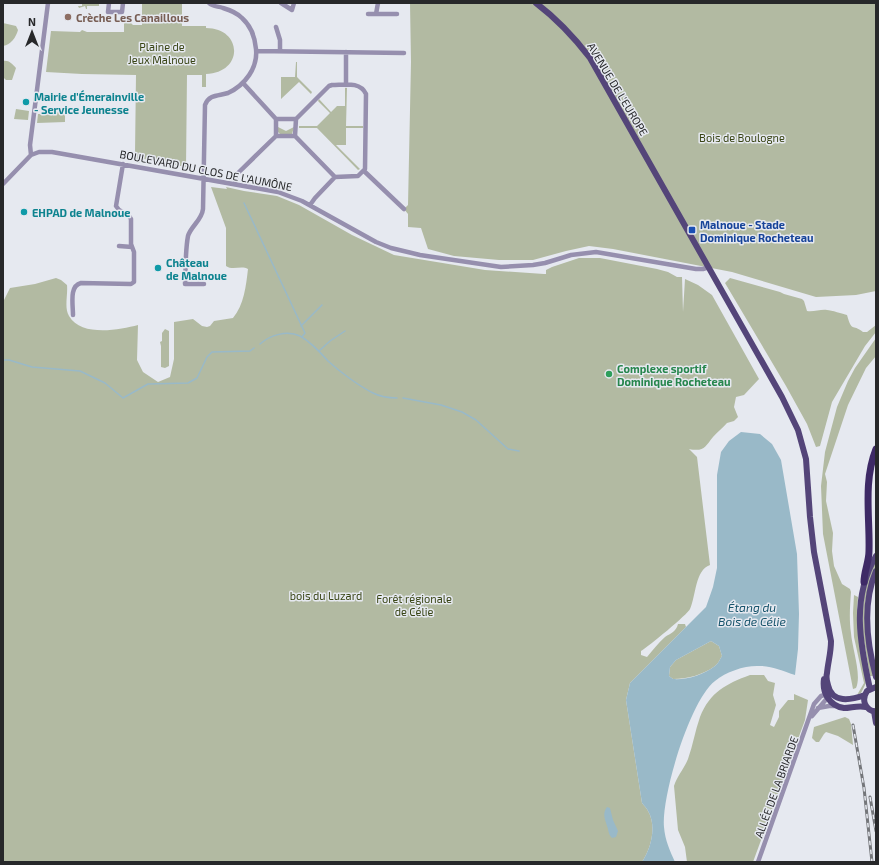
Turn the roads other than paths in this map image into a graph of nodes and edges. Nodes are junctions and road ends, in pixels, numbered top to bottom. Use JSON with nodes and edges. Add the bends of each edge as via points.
{"nodes":[{"id":1,"x":48,"y":3,"type":"edge"},
{"id":2,"x":109,"y":3,"type":"edge"},
{"id":3,"x":122,"y":3,"type":"edge"},
{"id":4,"x":209,"y":3,"type":"edge"},
{"id":5,"x":281,"y":3,"type":"edge"},
{"id":6,"x":294,"y":3,"type":"edge"},
{"id":7,"x":378,"y":3,"type":"edge"},
{"id":8,"x":536,"y":3,"type":"edge"},
{"id":9,"x":368,"y":14,"type":"dead end"},
{"id":10,"x":376,"y":14,"type":"junction"},
{"id":11,"x":397,"y":14,"type":"dead end"},
{"id":12,"x":276,"y":27,"type":"dead end"},
{"id":13,"x":256,"y":51,"type":"junction"},
{"id":14,"x":280,"y":51,"type":"junction"},
{"id":15,"x":346,"y":52,"type":"junction"},
{"id":16,"x":404,"y":53,"type":"dead end"},
{"id":17,"x":243,"y":83,"type":"junction"},
{"id":18,"x":346,"y":85,"type":"junction"},
{"id":19,"x":276,"y":119,"type":"junction"},
{"id":20,"x":296,"y":119,"type":"junction"},
{"id":21,"x":276,"y":136,"type":"junction"},
{"id":22,"x":295,"y":136,"type":"junction"},
{"id":23,"x":31,"y":155,"type":"junction"},
{"id":24,"x":123,"y":164,"type":"junction"},
{"id":25,"x":364,"y":171,"type":"junction"},
{"id":26,"x":335,"y":177,"type":"junction"},
{"id":27,"x":204,"y":178,"type":"junction"},
{"id":28,"x":3,"y":184,"type":"edge"},
{"id":29,"x":235,"y":184,"type":"junction"},
{"id":30,"x":310,"y":205,"type":"junction"},
{"id":31,"x":404,"y":209,"type":"dead end"},
{"id":32,"x":119,"y":246,"type":"dead end"},
{"id":33,"x":132,"y":246,"type":"junction"},
{"id":34,"x":709,"y":267,"type":"junction"},
{"id":35,"x":204,"y":284,"type":"dead end"},
{"id":36,"x":73,"y":315,"type":"dead end"},
{"id":37,"x":876,"y":449,"type":"edge"},
{"id":38,"x":876,"y":556,"type":"edge"},
{"id":39,"x":876,"y":571,"type":"edge"},
{"id":40,"x":864,"y":582,"type":"junction"},
{"id":41,"x":876,"y":677,"type":"edge"},
{"id":42,"x":873,"y":688,"type":"edge"},
{"id":43,"x":828,"y":695,"type":"junction"},
{"id":44,"x":865,"y":695,"type":"junction"},
{"id":45,"x":839,"y":706,"type":"junction"},
{"id":46,"x":866,"y":707,"type":"junction"},
{"id":47,"x":818,"y":708,"type":"junction"},
{"id":48,"x":875,"y":712,"type":"edge"},
{"id":49,"x":810,"y":718,"type":"junction"},
{"id":50,"x":876,"y":723,"type":"edge"},
{"id":51,"x":758,"y":862,"type":"edge"}],
"edges":[{"from":1,"to":23,"type":"street","via":[[30,145]]},
{"from":2,"to":3,"type":"street","via":[[108,12],[122,12]]},
{"from":4,"to":13,"type":"street","via":[[232,11],[242,18],[252,32]]},
{"from":5,"to":6,"type":"street","via":[[292,10]]},
{"from":7,"to":10,"type":"street"},
{"from":8,"to":34,"type":"main road","name":"AVENUE DE L'EUROPE","via":[[565,28],[590,58]]},
{"from":9,"to":10,"type":"street"},
{"from":10,"to":11,"type":"street"},
{"from":12,"to":14,"type":"street"},
{"from":13,"to":14,"type":"street"},
{"from":13,"to":17,"type":"street","via":[[253,69]]},
{"from":14,"to":15,"type":"street"},
{"from":15,"to":16,"type":"street"},
{"from":15,"to":18,"type":"street"},
{"from":17,"to":19,"type":"street"},
{"from":17,"to":27,"type":"street","via":[[228,93],[211,96],[206,102]]},
{"from":18,"to":20,"type":"street","via":[[328,86]]},
{"from":18,"to":25,"type":"street","via":[[360,86],[366,94]]},
{"from":19,"to":20,"type":"street"},
{"from":19,"to":21,"type":"street"},
{"from":20,"to":22,"type":"street"},
{"from":21,"to":22,"type":"street"},
{"from":21,"to":29,"type":"street","via":[[237,174]]},
{"from":22,"to":26,"type":"street"},
{"from":23,"to":24,"type":"street","name":"BOULEVARD DU CLOS DE L'AUMÔNE","via":[[52,152]]},
{"from":23,"to":28,"type":"street"},
{"from":24,"to":27,"type":"street","name":"BOULEVARD DU CLOS DE L'AUMÔNE"},
{"from":24,"to":33,"type":"street","via":[[116,206],[130,217]]},
{"from":25,"to":26,"type":"street","via":[[358,176]]},
{"from":25,"to":31,"type":"street"},
{"from":26,"to":30,"type":"street"},
{"from":27,"to":29,"type":"street","name":"BOULEVARD DU CLOS DE L'AUMÔNE"},
{"from":27,"to":35,"type":"street","via":[[203,212],[189,235],[185,252],[184,284]]},
{"from":29,"to":30,"type":"street","name":"BOULEVARD DU CLOS DE L'AUMÔNE","via":[[278,192]]},
{"from":30,"to":34,"type":"street","name":"BOULEVARD DU CLOS DE L'AUMÔNE","via":[[391,248],[487,266],[533,265],[571,255],[596,252],[696,269]]},
{"from":32,"to":33,"type":"street"},
{"from":33,"to":36,"type":"street","via":[[134,282],[76,284],[73,288]]},
{"from":34,"to":43,"type":"main road","via":[[798,430],[806,459],[814,552],[831,641],[831,656],[823,686]]},
{"from":37,"to":40,"type":"highway","via":[[870,470],[869,555]]},
{"from":38,"to":40,"type":"main road"},
{"from":39,"to":41,"type":"main road","via":[[870,590],[867,617]]},
{"from":40,"to":42,"type":"main road","via":[[860,602],[860,627]]},
{"from":42,"to":44,"type":"main road"},
{"from":43,"to":44,"type":"main road","via":[[846,700]]},
{"from":43,"to":45,"type":"main road"},
{"from":43,"to":47,"type":"street","name":"ALLÉE DE LA BRIARDE"},
{"from":43,"to":49,"type":"street","name":"ALLÉE DE LA BRIARDE","via":[[816,701]]},
{"from":44,"to":46,"type":"main road"},
{"from":45,"to":46,"type":"main road"},
{"from":45,"to":47,"type":"street"},
{"from":46,"to":48,"type":"main road"},
{"from":47,"to":49,"type":"street","name":"ALLÉE DE LA BRIARDE"},
{"from":48,"to":50,"type":"main road"},
{"from":49,"to":51,"type":"street","name":"ALLÉE DE LA BRIARDE"}]}
